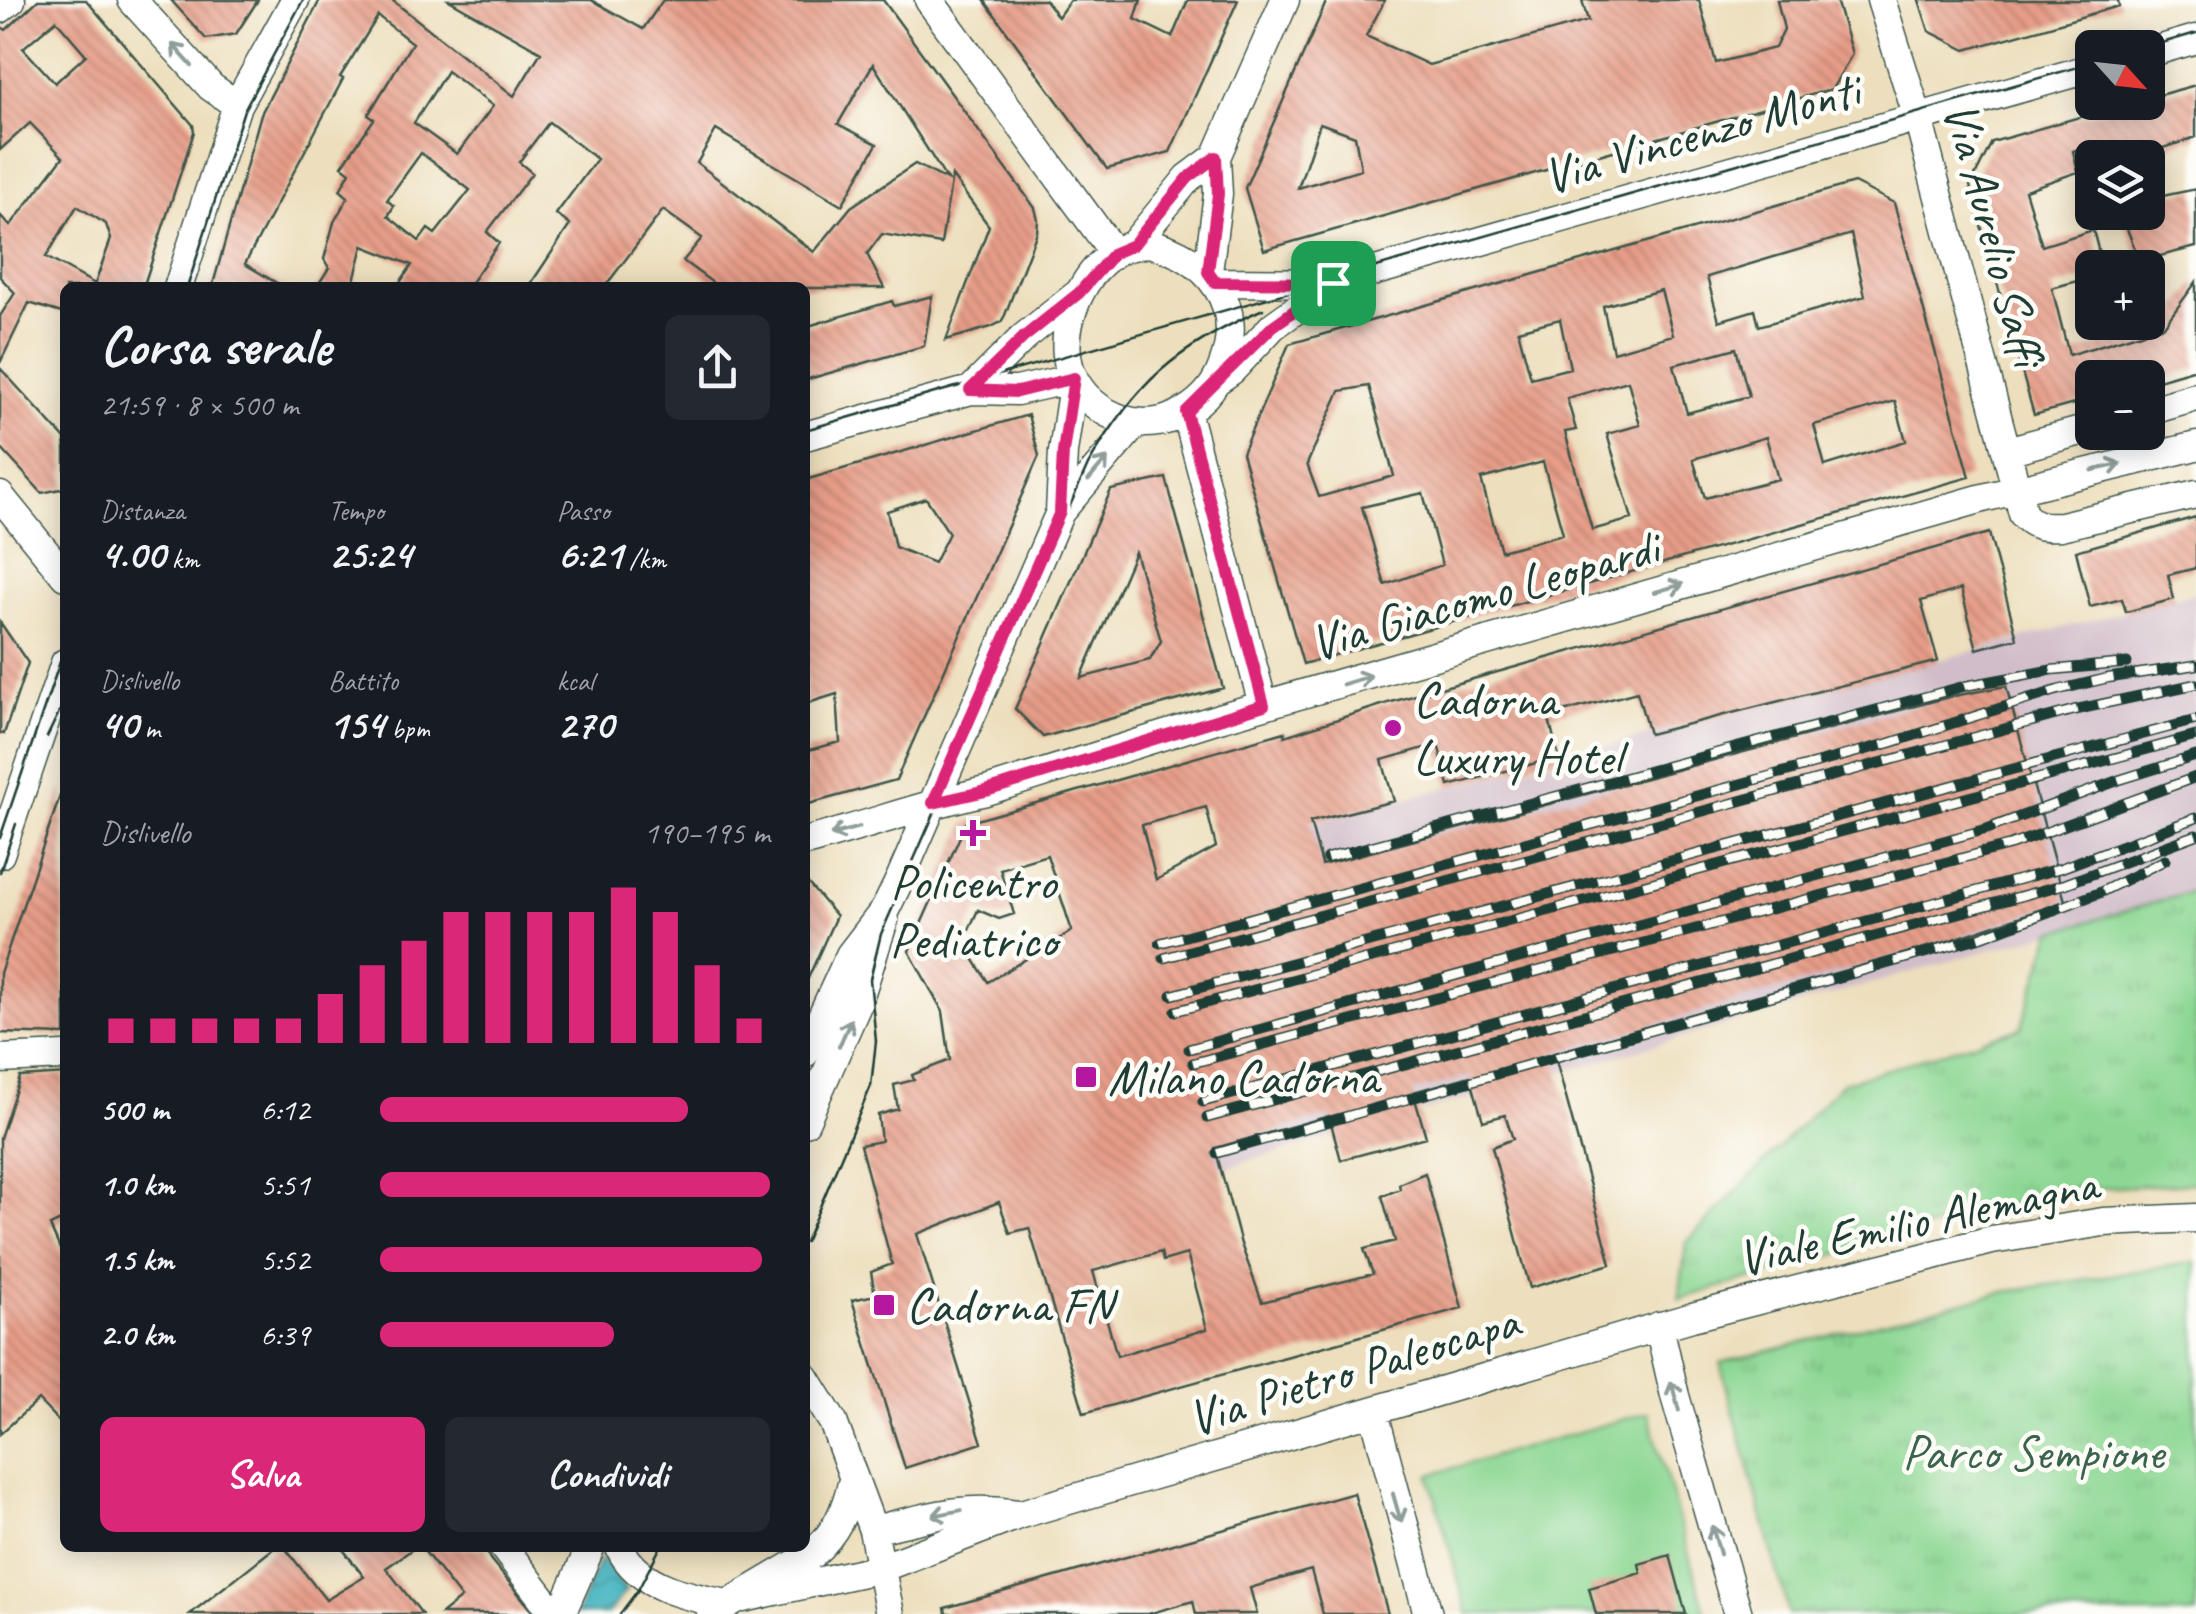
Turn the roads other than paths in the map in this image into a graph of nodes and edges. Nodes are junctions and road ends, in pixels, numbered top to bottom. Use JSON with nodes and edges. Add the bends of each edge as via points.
{"nodes":[{"id":1,"x":11,"y":0,"type":"edge"},
{"id":2,"x":132,"y":0,"type":"edge"},
{"id":3,"x":295,"y":0,"type":"edge"},
{"id":4,"x":929,"y":0,"type":"edge"},
{"id":5,"x":1286,"y":0,"type":"edge"},
{"id":6,"x":1881,"y":0,"type":"edge"},
{"id":7,"x":0,"y":10,"type":"edge"},
{"id":8,"x":2196,"y":39,"type":"edge"},
{"id":9,"x":2165,"y":47,"type":"edge"},
{"id":10,"x":2075,"y":73,"type":"edge"},
{"id":11,"x":237,"y":106,"type":"junction"},
{"id":12,"x":1918,"y":118,"type":"junction"},
{"id":13,"x":1216,"y":157,"type":"junction"},
{"id":14,"x":1123,"y":249,"type":"junction"},
{"id":15,"x":1212,"y":277,"type":"junction"},
{"id":16,"x":173,"y":282,"type":"edge"},
{"id":17,"x":1333,"y":283,"type":"junction"},
{"id":18,"x":1079,"y":293,"type":"junction"},
{"id":19,"x":1074,"y":378,"type":"junction"},
{"id":20,"x":1218,"y":380,"type":"junction"},
{"id":21,"x":970,"y":390,"type":"junction"},
{"id":22,"x":2196,"y":397,"type":"edge"},
{"id":23,"x":2165,"y":406,"type":"edge"},
{"id":24,"x":1186,"y":412,"type":"junction"},
{"id":25,"x":1134,"y":425,"type":"junction"},
{"id":26,"x":2075,"y":433,"type":"edge"},
{"id":27,"x":810,"y":435,"type":"edge"},
{"id":28,"x":2196,"y":446,"type":"edge"},
{"id":29,"x":2007,"y":451,"type":"junction"},
{"id":30,"x":2018,"y":490,"type":"junction"},
{"id":31,"x":2196,"y":494,"type":"edge"},
{"id":32,"x":0,"y":496,"type":"edge"},
{"id":33,"x":1060,"y":512,"type":"junction"},
{"id":34,"x":60,"y":570,"type":"edge"},
{"id":35,"x":60,"y":679,"type":"edge"},
{"id":36,"x":60,"y":698,"type":"edge"},
{"id":37,"x":1264,"y":705,"type":"junction"},
{"id":38,"x":43,"y":728,"type":"junction"},
{"id":39,"x":933,"y":803,"type":"junction"},
{"id":40,"x":810,"y":841,"type":"edge"},
{"id":41,"x":1,"y":846,"type":"edge"},
{"id":42,"x":886,"y":908,"type":"junction"},
{"id":43,"x":810,"y":1042,"type":"edge"},
{"id":44,"x":60,"y":1056,"type":"edge"},
{"id":45,"x":0,"y":1058,"type":"edge"},
{"id":46,"x":810,"y":1111,"type":"edge"},
{"id":47,"x":2196,"y":1218,"type":"edge"},
{"id":48,"x":1659,"y":1326,"type":"junction"},
{"id":49,"x":810,"y":1385,"type":"edge"},
{"id":50,"x":1374,"y":1413,"type":"junction"},
{"id":51,"x":853,"y":1480,"type":"junction"},
{"id":52,"x":1021,"y":1514,"type":"junction"},
{"id":53,"x":873,"y":1530,"type":"junction"},
{"id":54,"x":507,"y":1552,"type":"edge"},
{"id":55,"x":587,"y":1552,"type":"edge"},
{"id":56,"x":622,"y":1552,"type":"edge"},
{"id":57,"x":882,"y":1568,"type":"junction"},
{"id":58,"x":727,"y":1605,"type":"edge"},
{"id":59,"x":552,"y":1606,"type":"edge"},
{"id":60,"x":890,"y":1614,"type":"edge"},
{"id":61,"x":1428,"y":1614,"type":"edge"},
{"id":62,"x":1738,"y":1614,"type":"edge"}],
"edges":[{"from":1,"to":7,"type":"street"},
{"from":11,"to":2,"type":"street","one_way":true,"via":[[211,87]]},
{"from":3,"to":11,"type":"street"},
{"from":4,"to":14,"type":"street"},
{"from":5,"to":13,"type":"street"},
{"from":6,"to":12,"type":"street","name":"Via Aurelio Saffi"},
{"from":8,"to":9,"type":"street"},
{"from":10,"to":12,"type":"street","name":"Via Vincenzo Monti"},
{"from":11,"to":16,"type":"street"},
{"from":12,"to":17,"type":"street","name":"Via Vincenzo Monti"},
{"from":12,"to":29,"type":"street","name":"Via Aurelio Saffi"},
{"from":13,"to":14,"type":"street"},
{"from":13,"to":15,"type":"street"},
{"from":14,"to":15,"type":"street","via":[[1149,243],[1170,248]]},
{"from":14,"to":18,"type":"street"},
{"from":15,"to":17,"type":"street","name":"Via Vincenzo Monti"},
{"from":15,"to":20,"type":"street","via":[[1230,338]]},
{"from":17,"to":20,"type":"street","name":"Via Vincenzo Monti","via":[[1273,326]]},
{"from":18,"to":19,"type":"street","via":[[1066,353]]},
{"from":18,"to":21,"type":"street"},
{"from":19,"to":21,"type":"street","via":[[1017,392]]},
{"from":19,"to":25,"type":"street","via":[[1106,412]]},
{"from":19,"to":33,"type":"street"},
{"from":20,"to":24,"type":"street"},
{"from":21,"to":27,"type":"street"},
{"from":22,"to":23,"type":"street"},
{"from":24,"to":25,"type":"street"},
{"from":24,"to":37,"type":"street"},
{"from":33,"to":25,"type":"street","one_way":true},
{"from":26,"to":29,"type":"street"},
{"from":30,"to":28,"type":"street","name":"Via Giacomo Leopardi","one_way":true},
{"from":29,"to":30,"type":"street","name":"Via Aurelio Saffi"},
{"from":30,"to":31,"type":"street","via":[[2023,514],[2042,527]]},
{"from":37,"to":30,"type":"street","name":"Via Giacomo Leopardi","one_way":true},
{"from":32,"to":34,"type":"street"},
{"from":33,"to":39,"type":"street"},
{"from":35,"to":38,"type":"street"},
{"from":36,"to":38,"type":"street"},
{"from":37,"to":39,"type":"street","name":"Via Giacomo Leopardi"},
{"from":38,"to":41,"type":"street"},
{"from":39,"to":40,"type":"street","name":"Via Giacomo Leopardi","one_way":true},
{"from":39,"to":42,"type":"street"},
{"from":42,"to":43,"type":"street","via":[[850,955]]},
{"from":46,"to":42,"type":"street","one_way":true,"via":[[857,1005]]},
{"from":44,"to":45,"type":"street"},
{"from":47,"to":48,"type":"street","name":"Viale Emilio Alemagna","via":[[2103,1222],[1992,1240]]},
{"from":48,"to":50,"type":"street","name":"Via Pietro Paleocapa"},
{"from":62,"to":48,"type":"street","one_way":true},
{"from":49,"to":51,"type":"street","via":[[833,1422]]},
{"from":50,"to":52,"type":"street","name":"Via Pietro Paleocapa"},
{"from":50,"to":61,"type":"street","one_way":true},
{"from":51,"to":53,"type":"street"},
{"from":51,"to":58,"type":"street","via":[[827,1542]]},
{"from":52,"to":53,"type":"street","one_way":true,"via":[[960,1510]]},
{"from":52,"to":57,"type":"street"},
{"from":53,"to":57,"type":"street"},
{"from":54,"to":59,"type":"street"},
{"from":55,"to":59,"type":"street"},
{"from":56,"to":58,"type":"street","via":[[677,1593]]},
{"from":57,"to":58,"type":"street"},
{"from":57,"to":60,"type":"street"}]}
